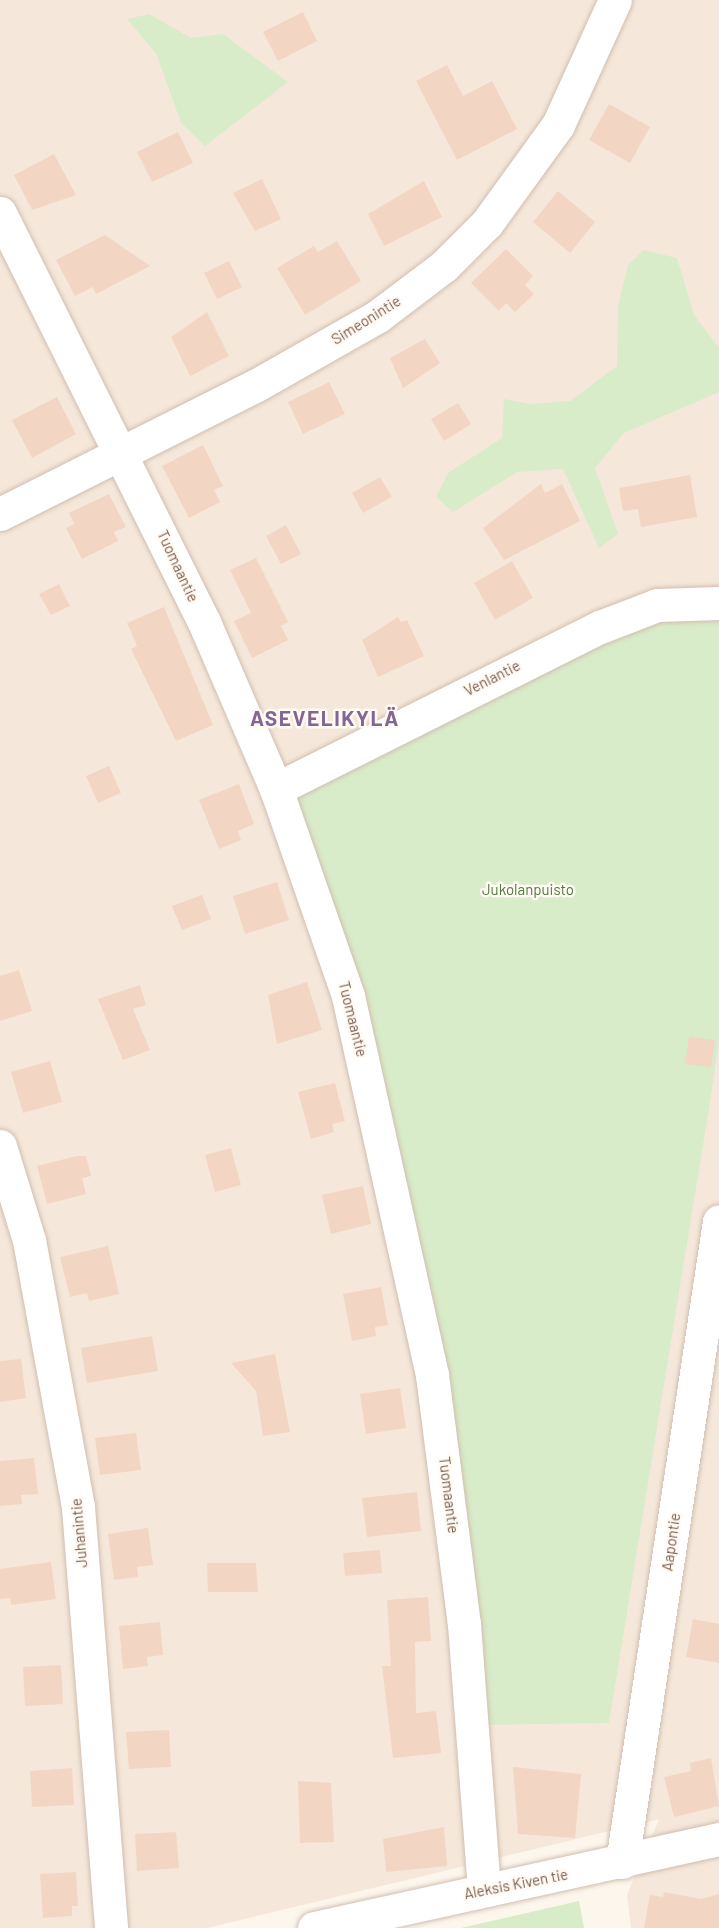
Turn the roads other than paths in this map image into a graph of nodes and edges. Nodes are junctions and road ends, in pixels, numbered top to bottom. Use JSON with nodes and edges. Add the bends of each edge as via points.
{"nodes":[{"id":1,"x":615,"y":0,"type":"edge"},
{"id":2,"x":0,"y":213,"type":"edge"},
{"id":3,"x":123,"y":451,"type":"junction"},
{"id":4,"x":0,"y":514,"type":"edge"},
{"id":5,"x":719,"y":603,"type":"edge"},
{"id":6,"x":276,"y":789,"type":"junction"},
{"id":7,"x":0,"y":1146,"type":"edge"},
{"id":8,"x":719,"y":1221,"type":"edge"},
{"id":9,"x":719,"y":1839,"type":"edge"},
{"id":10,"x":622,"y":1862,"type":"junction"},
{"id":11,"x":484,"y":1889,"type":"junction"},
{"id":12,"x":111,"y":1928,"type":"edge"},
{"id":13,"x":314,"y":1928,"type":"edge"}],
"edges":[{"from":1,"to":3,"type":"street","name":"Simeonintie","via":[[558,124],[487,223],[444,266],[378,316]]},
{"from":2,"to":3,"type":"street","name":"Tuomaantie"},
{"from":3,"to":4,"type":"street","name":"Simeonintie"},
{"from":3,"to":6,"type":"street","name":"Tuomaantie"},
{"from":5,"to":6,"type":"street","name":"Venlantie","via":[[657,605],[600,627]]},
{"from":6,"to":11,"type":"street","name":"Tuomaantie","via":[[348,996],[427,1340],[464,1624]]},
{"from":7,"to":12,"type":"street","name":"Juhanintie","via":[[29,1240],[78,1507]]},
{"from":8,"to":10,"type":"street","name":"Aapontie"},
{"from":9,"to":10,"type":"street","name":"Aleksis Kiven tie"},
{"from":10,"to":11,"type":"street","name":"Aleksis Kiven tie"},
{"from":11,"to":13,"type":"street","name":"Aleksis Kiven tie"}]}
